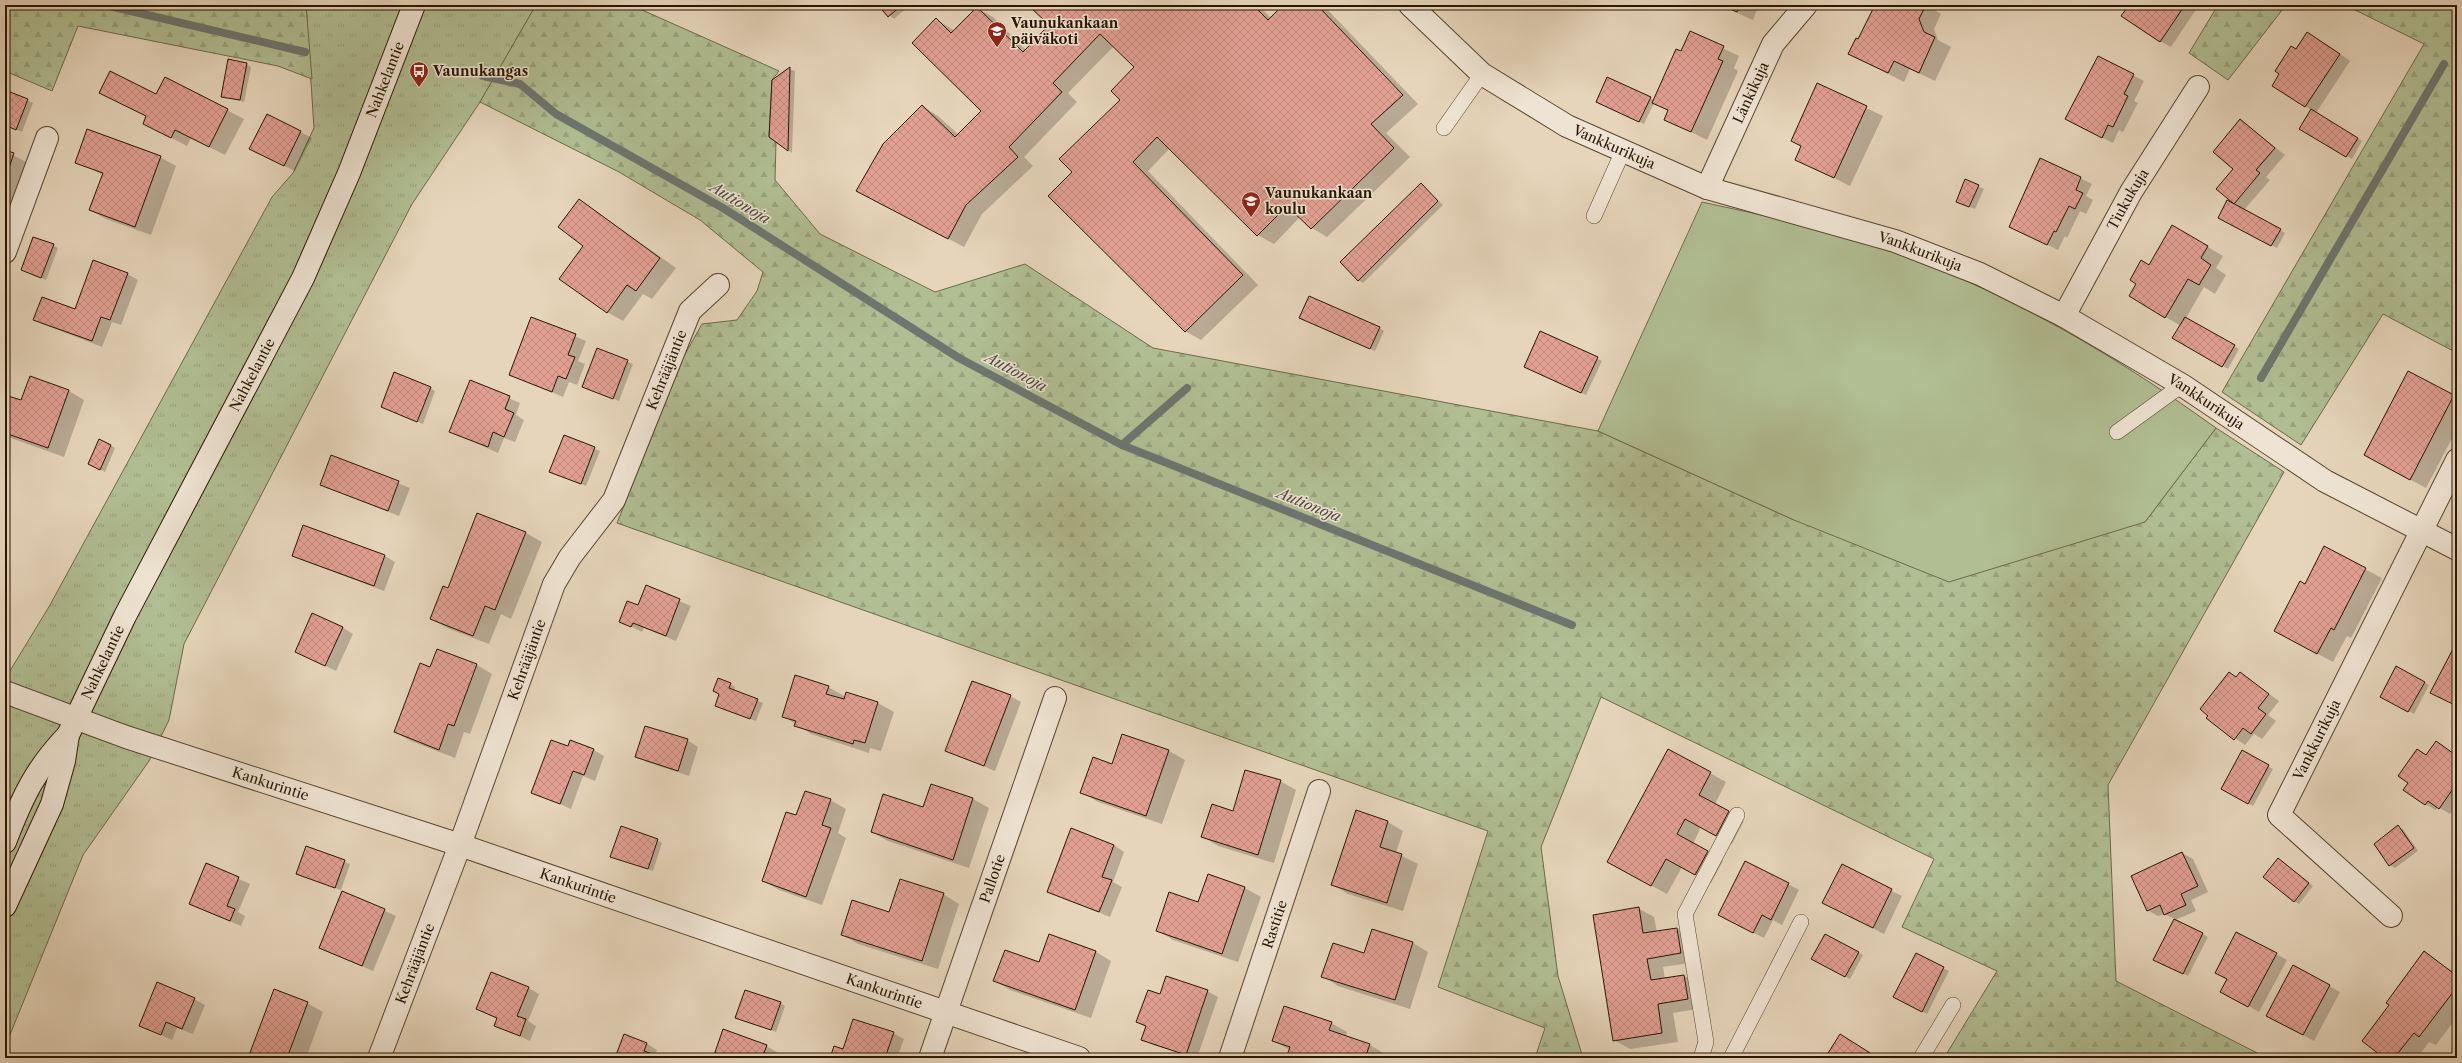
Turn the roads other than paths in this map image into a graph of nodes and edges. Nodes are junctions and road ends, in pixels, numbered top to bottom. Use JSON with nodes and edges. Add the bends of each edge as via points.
{"nodes":[{"id":1,"x":414,"y":5,"type":"edge"},
{"id":2,"x":1410,"y":5,"type":"edge"},
{"id":3,"x":1806,"y":5,"type":"edge"},
{"id":4,"x":1482,"y":74,"type":"junction"},
{"id":5,"x":2198,"y":87,"type":"dead end"},
{"id":6,"x":1444,"y":128,"type":"dead end"},
{"id":7,"x":48,"y":138,"type":"dead end"},
{"id":8,"x":1623,"y":151,"type":"junction"},
{"id":9,"x":1707,"y":188,"type":"junction"},
{"id":10,"x":1594,"y":216,"type":"dead end"},
{"id":11,"x":5,"y":252,"type":"edge"},
{"id":12,"x":718,"y":285,"type":"dead end"},
{"id":13,"x":2064,"y":316,"type":"junction"},
{"id":14,"x":2182,"y":385,"type":"junction"},
{"id":15,"x":2117,"y":432,"type":"dead end"},
{"id":16,"x":2457,"y":460,"type":"edge"},
{"id":17,"x":2421,"y":530,"type":"junction"},
{"id":18,"x":2457,"y":549,"type":"edge"},
{"id":19,"x":5,"y":692,"type":"edge"},
{"id":20,"x":1055,"y":698,"type":"dead end"},
{"id":21,"x":72,"y":727,"type":"junction"},
{"id":22,"x":1320,"y":791,"type":"dead end"},
{"id":23,"x":1737,"y":815,"type":"dead end"},
{"id":24,"x":5,"y":842,"type":"edge"},
{"id":25,"x":460,"y":845,"type":"junction"},
{"id":26,"x":5,"y":906,"type":"edge"},
{"id":27,"x":2391,"y":916,"type":"dead end"},
{"id":28,"x":1801,"y":922,"type":"dead end"},
{"id":29,"x":1952,"y":1005,"type":"dead end"},
{"id":30,"x":946,"y":1013,"type":"junction"},
{"id":31,"x":379,"y":1058,"type":"edge"},
{"id":32,"x":930,"y":1058,"type":"edge"},
{"id":33,"x":1079,"y":1058,"type":"edge"},
{"id":34,"x":1230,"y":1058,"type":"edge"},
{"id":35,"x":1701,"y":1058,"type":"edge"},
{"id":36,"x":1731,"y":1058,"type":"edge"},
{"id":37,"x":1921,"y":1058,"type":"edge"}],
"edges":[{"from":1,"to":21,"type":"street","name":"Nahkelantie","via":[[349,173],[303,278],[125,616]]},
{"from":2,"to":4,"type":"street","name":"Vankkurikuja"},
{"from":3,"to":9,"type":"street","name":"Länkikuja","via":[[1773,44]]},
{"from":4,"to":6,"type":"lane"},
{"from":4,"to":8,"type":"street","name":"Vankkurikuja","via":[[1567,126]]},
{"from":5,"to":13,"type":"street","name":"Tiukukuja","via":[[2131,192]]},
{"from":7,"to":11,"type":"street"},
{"from":8,"to":9,"type":"street","name":"Vankkurikuja"},
{"from":8,"to":10,"type":"lane"},
{"from":9,"to":13,"type":"street","name":"Vankkurikuja","via":[[1895,241],[1980,274]]},
{"from":12,"to":25,"type":"street","name":"Kehrääjäntie","via":[[690,311],[614,500],[570,557],[554,584]]},
{"from":13,"to":14,"type":"street","name":"Vankkurikuja"},
{"from":14,"to":15,"type":"lane"},
{"from":14,"to":17,"type":"street","name":"Vankkurikuja","via":[[2325,481]]},
{"from":16,"to":17,"type":"street","name":"Vankkurikuja"},
{"from":17,"to":18,"type":"street","name":"Vankkurikuja"},
{"from":17,"to":27,"type":"street","name":"Vankkurikuja","via":[[2279,816]]},
{"from":19,"to":21,"type":"street","name":"Kankurintie"},
{"from":20,"to":30,"type":"street","name":"Pallotie"},
{"from":21,"to":24,"type":"street","name":"Nahkelantie","via":[[48,755],[25,792]]},
{"from":21,"to":25,"type":"street","name":"Kankurintie"},
{"from":21,"to":26,"type":"street","name":"Nahkelantie","via":[[52,804]]},
{"from":22,"to":34,"type":"street","name":"Rastitie"},
{"from":23,"to":35,"type":"lane","via":[[1685,914],[1706,1042]]},
{"from":25,"to":30,"type":"street","name":"Kankurintie"},
{"from":25,"to":31,"type":"street","name":"Kehrääjäntie"},
{"from":28,"to":36,"type":"lane"},
{"from":29,"to":37,"type":"lane"},
{"from":30,"to":32,"type":"street","name":"Pallotie"},
{"from":30,"to":33,"type":"street","name":"Kankurintie"}]}
